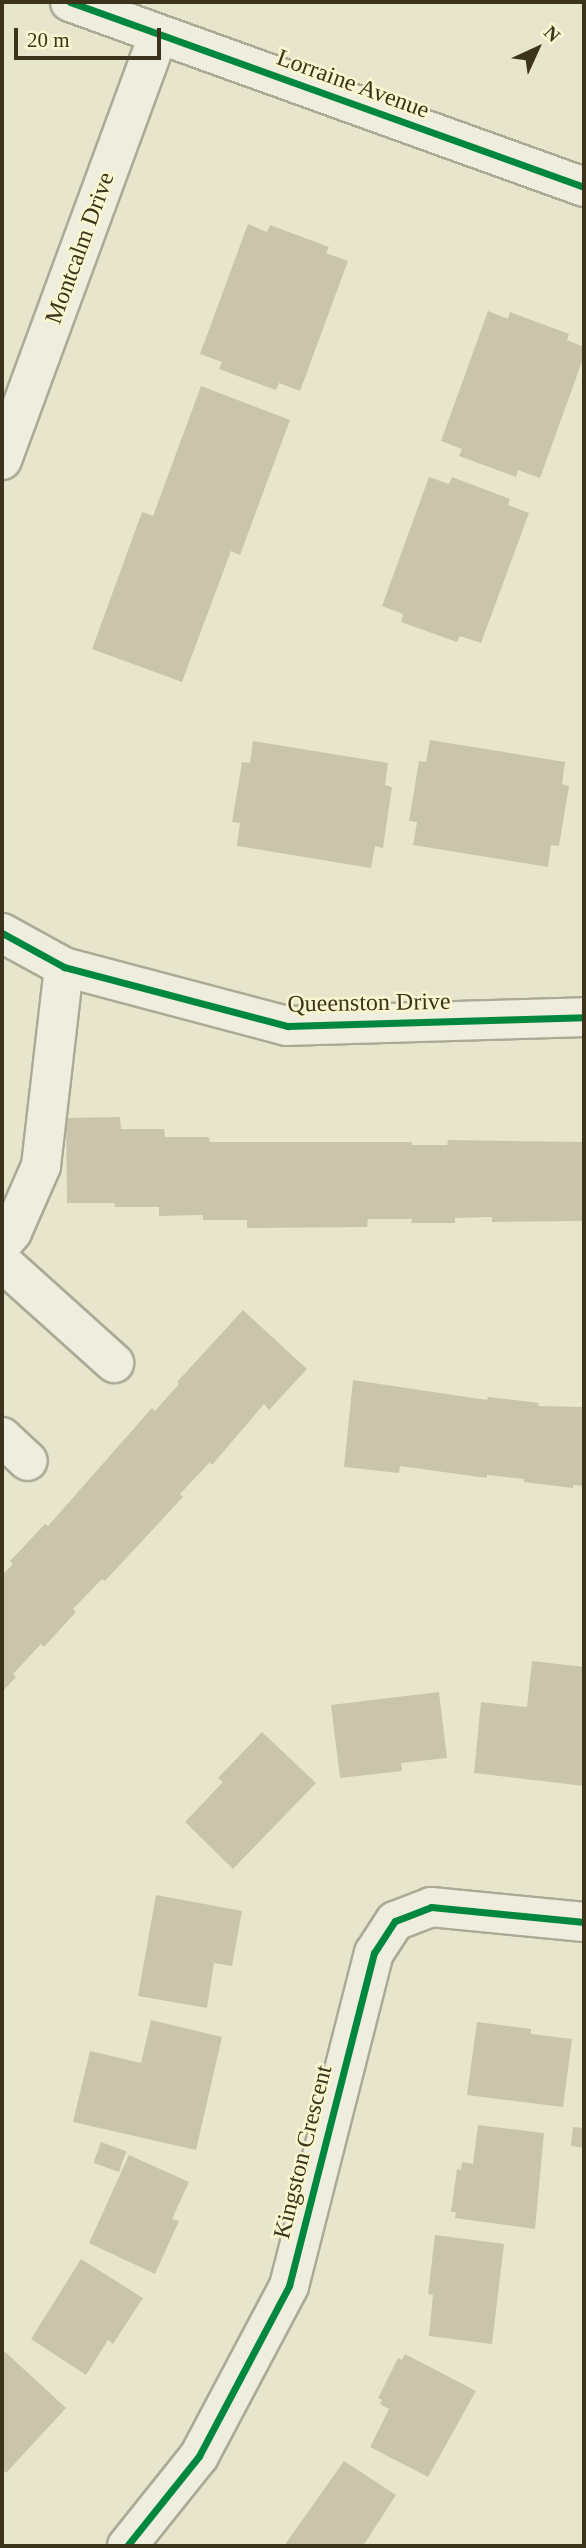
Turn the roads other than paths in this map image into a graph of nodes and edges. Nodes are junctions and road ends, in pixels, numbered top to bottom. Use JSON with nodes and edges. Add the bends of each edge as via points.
{"nodes":[{"id":1,"x":70,"y":2,"type":"edge"},
{"id":2,"x":158,"y":35,"type":"junction"},
{"id":3,"x":584,"y":187,"type":"edge"},
{"id":4,"x":2,"y":460,"type":"edge"},
{"id":5,"x":2,"y":933,"type":"edge"},
{"id":6,"x":64,"y":967,"type":"junction"},
{"id":7,"x":584,"y":1017,"type":"edge"},
{"id":8,"x":2,"y":1244,"type":"edge"},
{"id":9,"x":2,"y":1262,"type":"edge"},
{"id":10,"x":114,"y":1363,"type":"dead end"},
{"id":11,"x":584,"y":1922,"type":"edge"},
{"id":12,"x":127,"y":2546,"type":"edge"}],
"edges":[{"from":1,"to":2,"type":"street","name":"Lorraine Avenue"},
{"from":2,"to":3,"type":"street","name":"Lorraine Avenue"},
{"from":2,"to":4,"type":"street","name":"Montcalm Drive"},
{"from":5,"to":6,"type":"street","name":"Queenston Drive"},
{"from":6,"to":7,"type":"street","name":"Queenston Drive","via":[[287,1026]]},
{"from":6,"to":8,"type":"street","via":[[41,1166],[12,1232]]},
{"from":9,"to":10,"type":"street"},
{"from":11,"to":12,"type":"street","name":"Kingston Crescent","via":[[431,1907],[395,1921],[374,1953],[289,2286],[199,2456]]}]}
